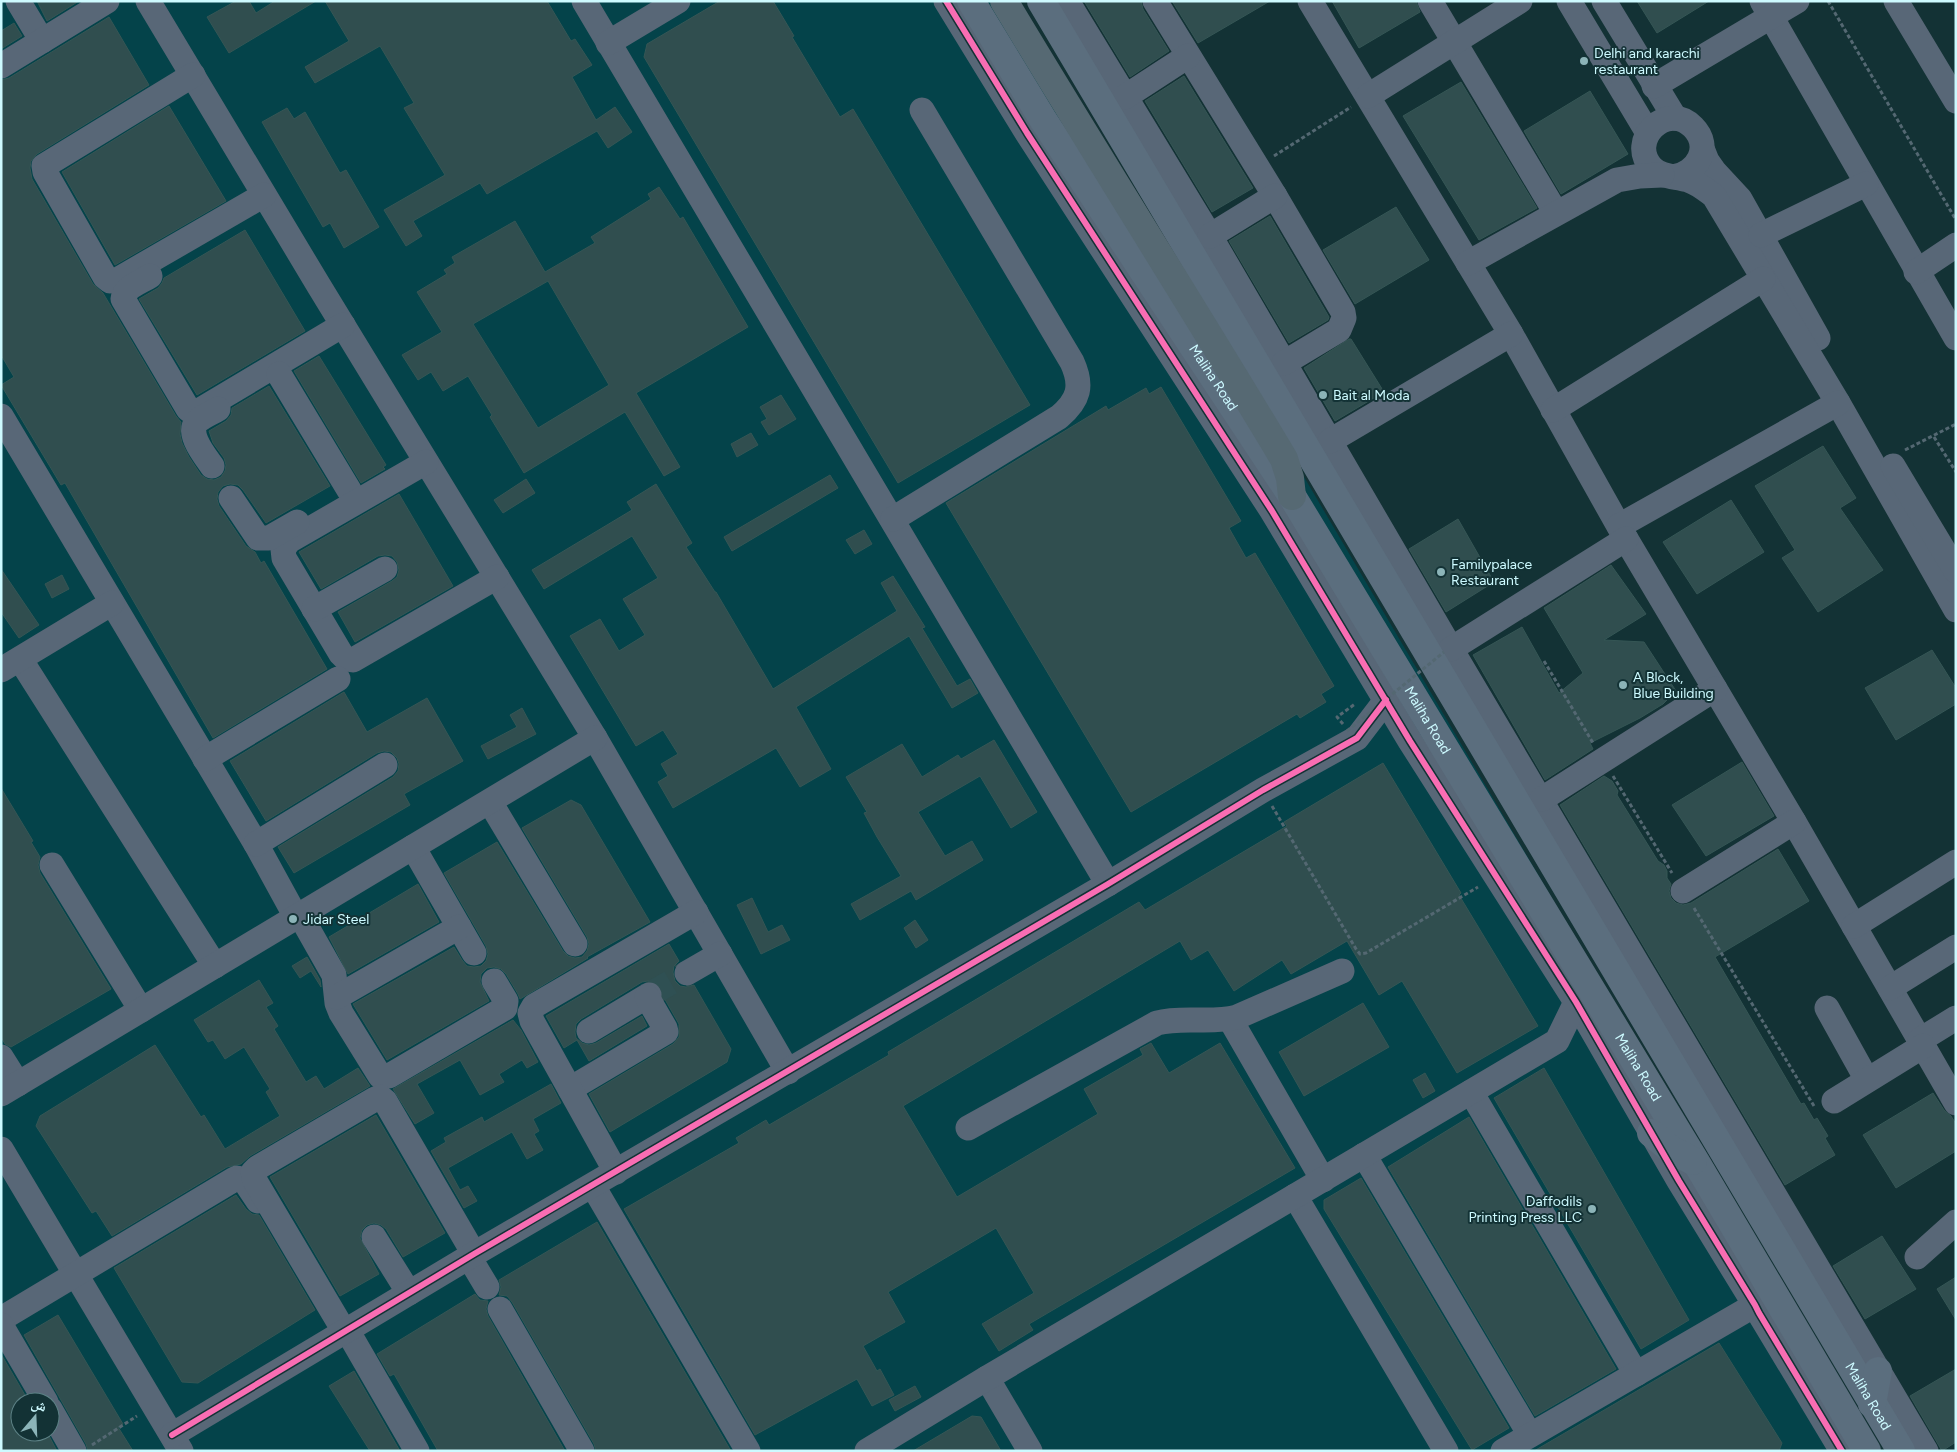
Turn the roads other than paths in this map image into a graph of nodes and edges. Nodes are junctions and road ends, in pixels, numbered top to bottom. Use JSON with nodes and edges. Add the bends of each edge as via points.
{"nodes":[{"id":1,"x":18,"y":1,"type":"edge"},
{"id":2,"x":107,"y":1,"type":"edge"},
{"id":3,"x":148,"y":1,"type":"edge"},
{"id":4,"x":584,"y":1,"type":"edge"},
{"id":5,"x":678,"y":1,"type":"edge"},
{"id":6,"x":946,"y":1,"type":"edge"},
{"id":7,"x":971,"y":1,"type":"edge"},
{"id":8,"x":1004,"y":1,"type":"edge"},
{"id":9,"x":1041,"y":1,"type":"edge"},
{"id":10,"x":1067,"y":1,"type":"edge"},
{"id":11,"x":1155,"y":1,"type":"edge"},
{"id":12,"x":1310,"y":1,"type":"edge"},
{"id":13,"x":1430,"y":1,"type":"edge"},
{"id":14,"x":1520,"y":1,"type":"edge"},
{"id":15,"x":1569,"y":1,"type":"edge"},
{"id":16,"x":1604,"y":1,"type":"edge"},
{"id":17,"x":1798,"y":1,"type":"edge"},
{"id":18,"x":1896,"y":1,"type":"edge"},
{"id":19,"x":1766,"y":9,"type":"edge"},
{"id":20,"x":42,"y":41,"type":"junction"},
{"id":21,"x":1454,"y":42,"type":"junction"},
{"id":22,"x":608,"y":43,"type":"junction"},
{"id":23,"x":1188,"y":56,"type":"junction"},
{"id":24,"x":1,"y":66,"type":"edge"},
{"id":25,"x":193,"y":75,"type":"junction"},
{"id":26,"x":1952,"y":85,"type":"edge"},
{"id":27,"x":1654,"y":86,"type":"junction"},
{"id":28,"x":1368,"y":96,"type":"junction"},
{"id":29,"x":1125,"y":97,"type":"junction"},
{"id":30,"x":922,"y":110,"type":"dead end"},
{"id":31,"x":1675,"y":118,"type":"junction"},
{"id":32,"x":1646,"y":136,"type":"junction"},
{"id":33,"x":1703,"y":151,"type":"junction"},
{"id":34,"x":1668,"y":176,"type":"junction"},
{"id":35,"x":1617,"y":180,"type":"junction"},
{"id":36,"x":1866,"y":184,"type":"junction"},
{"id":37,"x":1275,"y":196,"type":"junction"},
{"id":38,"x":267,"y":200,"type":"junction"},
{"id":39,"x":1556,"y":212,"type":"junction"},
{"id":40,"x":1761,"y":235,"type":"junction"},
{"id":41,"x":1210,"y":236,"type":"junction"},
{"id":42,"x":1956,"y":244,"type":"edge"},
{"id":43,"x":1468,"y":263,"type":"junction"},
{"id":44,"x":1916,"y":272,"type":"junction"},
{"id":45,"x":1762,"y":279,"type":"junction"},
{"id":46,"x":345,"y":328,"type":"junction"},
{"id":47,"x":1510,"y":334,"type":"junction"},
{"id":48,"x":1956,"y":338,"type":"edge"},
{"id":49,"x":1284,"y":363,"type":"junction"},
{"id":50,"x":279,"y":374,"type":"junction"},
{"id":51,"x":1838,"y":403,"type":"junction"},
{"id":52,"x":1553,"y":410,"type":"junction"},
{"id":53,"x":1,"y":416,"type":"edge"},
{"id":54,"x":1330,"y":441,"type":"junction"},
{"id":55,"x":422,"y":455,"type":"junction"},
{"id":56,"x":212,"y":466,"type":"dead end"},
{"id":57,"x":349,"y":490,"type":"junction"},
{"id":58,"x":1292,"y":496,"type":"junction"},
{"id":59,"x":231,"y":498,"type":"dead end"},
{"id":60,"x":893,"y":519,"type":"junction"},
{"id":61,"x":1622,"y":532,"type":"junction"},
{"id":62,"x":386,"y":569,"type":"dead end"},
{"id":63,"x":1956,"y":571,"type":"edge"},
{"id":64,"x":497,"y":578,"type":"junction"},
{"id":65,"x":112,"y":603,"type":"junction"},
{"id":66,"x":314,"y":609,"type":"junction"},
{"id":67,"x":1956,"y":610,"type":"edge"},
{"id":68,"x":1448,"y":651,"type":"junction"},
{"id":69,"x":10,"y":664,"type":"edge"},
{"id":70,"x":338,"y":679,"type":"dead end"},
{"id":71,"x":1716,"y":689,"type":"junction"},
{"id":72,"x":1386,"y":700,"type":"junction"},
{"id":73,"x":1352,"y":734,"type":"junction"},
{"id":74,"x":595,"y":738,"type":"junction"},
{"id":75,"x":1410,"y":741,"type":"junction"},
{"id":76,"x":205,"y":759,"type":"junction"},
{"id":77,"x":385,"y":765,"type":"dead end"},
{"id":78,"x":1542,"y":800,"type":"junction"},
{"id":79,"x":490,"y":802,"type":"junction"},
{"id":80,"x":1794,"y":822,"type":"junction"},
{"id":81,"x":256,"y":844,"type":"junction"},
{"id":82,"x":413,"y":847,"type":"junction"},
{"id":83,"x":1956,"y":862,"type":"edge"},
{"id":84,"x":52,"y":865,"type":"dead end"},
{"id":85,"x":1108,"y":884,"type":"junction"},
{"id":86,"x":1683,"y":891,"type":"dead end"},
{"id":87,"x":696,"y":912,"type":"junction"},
{"id":88,"x":298,"y":916,"type":"junction"},
{"id":89,"x":1854,"y":926,"type":"junction"},
{"id":90,"x":459,"y":927,"type":"junction"},
{"id":91,"x":575,"y":944,"type":"dead end"},
{"id":92,"x":1956,"y":947,"type":"edge"},
{"id":93,"x":474,"y":953,"type":"dead end"},
{"id":94,"x":720,"y":954,"type":"junction"},
{"id":95,"x":215,"y":966,"type":"junction"},
{"id":96,"x":1342,"y":971,"type":"dead end"},
{"id":97,"x":687,"y":972,"type":"tunnel mouth"},
{"id":98,"x":494,"y":981,"type":"dead end"},
{"id":99,"x":1890,"y":988,"type":"junction"},
{"id":100,"x":337,"y":997,"type":"junction"},
{"id":101,"x":1576,"y":1002,"type":"junction"},
{"id":102,"x":1828,"y":1008,"type":"dead end"},
{"id":103,"x":141,"y":1010,"type":"junction"},
{"id":104,"x":1956,"y":1018,"type":"edge"},
{"id":105,"x":1230,"y":1019,"type":"junction"},
{"id":106,"x":589,"y":1031,"type":"dead end"},
{"id":107,"x":1557,"y":1041,"type":"junction"},
{"id":108,"x":1921,"y":1043,"type":"junction"},
{"id":109,"x":1604,"y":1049,"type":"junction"},
{"id":110,"x":1,"y":1057,"type":"edge"},
{"id":111,"x":788,"y":1072,"type":"junction"},
{"id":112,"x":1867,"y":1080,"type":"junction"},
{"id":113,"x":9,"y":1089,"type":"edge"},
{"id":114,"x":570,"y":1090,"type":"junction"},
{"id":115,"x":1471,"y":1092,"type":"junction"},
{"id":116,"x":1834,"y":1101,"type":"dead end"},
{"id":117,"x":1956,"y":1103,"type":"edge"},
{"id":118,"x":968,"y":1128,"type":"dead end"},
{"id":119,"x":1650,"y":1133,"type":"junction"},
{"id":120,"x":1,"y":1149,"type":"edge"},
{"id":121,"x":1364,"y":1155,"type":"junction"},
{"id":122,"x":1696,"y":1162,"type":"junction"},
{"id":123,"x":616,"y":1172,"type":"junction"},
{"id":124,"x":1323,"y":1180,"type":"junction"},
{"id":125,"x":593,"y":1186,"type":"junction"},
{"id":126,"x":1295,"y":1196,"type":"junction"},
{"id":127,"x":1956,"y":1222,"type":"edge"},
{"id":128,"x":374,"y":1237,"type":"dead end"},
{"id":129,"x":472,"y":1255,"type":"junction"},
{"id":130,"x":1917,"y":1257,"type":"dead end"},
{"id":131,"x":75,"y":1274,"type":"junction"},
{"id":132,"x":487,"y":1287,"type":"dead end"},
{"id":133,"x":409,"y":1293,"type":"junction"},
{"id":134,"x":500,"y":1308,"type":"dead end"},
{"id":135,"x":1757,"y":1309,"type":"junction"},
{"id":136,"x":1,"y":1319,"type":"edge"},
{"id":137,"x":1,"y":1325,"type":"edge"},
{"id":138,"x":343,"y":1332,"type":"junction"},
{"id":139,"x":1878,"y":1371,"type":"junction"},
{"id":140,"x":1636,"y":1374,"type":"junction"},
{"id":141,"x":987,"y":1378,"type":"junction"},
{"id":142,"x":40,"y":1392,"type":"edge"},
{"id":143,"x":1872,"y":1404,"type":"junction"},
{"id":144,"x":60,"y":1421,"type":"edge"},
{"id":145,"x":176,"y":1443,"type":"edge"},
{"id":146,"x":1527,"y":1443,"type":"edge"},
{"id":147,"x":83,"y":1448,"type":"edge"},
{"id":148,"x":1837,"y":1449,"type":"edge"},
{"id":149,"x":417,"y":1451,"type":"edge"},
{"id":150,"x":582,"y":1451,"type":"edge"},
{"id":151,"x":748,"y":1451,"type":"edge"},
{"id":152,"x":867,"y":1451,"type":"edge"},
{"id":153,"x":1030,"y":1451,"type":"edge"},
{"id":154,"x":1446,"y":1451,"type":"edge"},
{"id":155,"x":1503,"y":1451,"type":"edge"},
{"id":156,"x":1867,"y":1451,"type":"edge"},
{"id":157,"x":1901,"y":1451,"type":"edge"},
{"id":158,"x":1926,"y":1451,"type":"edge"}],
"edges":[{"from":1,"to":20,"type":"street"},
{"from":2,"to":20,"type":"street"},
{"from":3,"to":25,"type":"street"},
{"from":4,"to":22,"type":"street"},
{"from":5,"to":22,"type":"street"},
{"from":6,"to":72,"type":"street","via":[[1032,141],[1272,511]]},
{"from":7,"to":58,"type":"main road","name":"Maliha Road","via":[[1044,121]]},
{"from":8,"to":58,"type":"highway","via":[[1284,459]]},
{"from":9,"to":143,"type":"main road","name":"Maliha Road"},
{"from":10,"to":29,"type":"street"},
{"from":11,"to":23,"type":"street"},
{"from":12,"to":28,"type":"street"},
{"from":13,"to":21,"type":"street"},
{"from":14,"to":21,"type":"street"},
{"from":15,"to":32,"type":"street"},
{"from":16,"to":27,"type":"street"},
{"from":17,"to":19,"type":"street"},
{"from":18,"to":26,"type":"street"},
{"from":19,"to":27,"type":"street"},
{"from":19,"to":36,"type":"street"},
{"from":20,"to":24,"type":"street"},
{"from":21,"to":28,"type":"street"},
{"from":21,"to":39,"type":"street"},
{"from":22,"to":60,"type":"street"},
{"from":23,"to":29,"type":"street"},
{"from":23,"to":37,"type":"street"},
{"from":25,"to":38,"type":"street"},
{"from":25,"to":38,"type":"street","via":[[44,166],[105,277],[110,281],[117,280]]},
{"from":27,"to":31,"type":"street"},
{"from":28,"to":43,"type":"street"},
{"from":29,"to":41,"type":"street"},
{"from":30,"to":60,"type":"street","via":[[1072,362],[1078,376],[1078,391],[1072,406],[1059,417]]},
{"from":31,"to":32,"type":"street","via":[[1659,122]]},
{"from":31,"to":33,"type":"street","via":[[1698,132]]},
{"from":32,"to":34,"type":"street","via":[[1643,151],[1647,161],[1653,170]]},
{"from":32,"to":35,"type":"street","via":[[1634,162]]},
{"from":33,"to":34,"type":"street","via":[[1696,166],[1681,176]]},
{"from":33,"to":40,"type":"street","via":[[1714,171],[1740,198]]},
{"from":34,"to":35,"type":"street"},
{"from":34,"to":45,"type":"street","via":[[1696,183],[1714,196]]},
{"from":35,"to":39,"type":"street"},
{"from":36,"to":40,"type":"street"},
{"from":36,"to":44,"type":"street"},
{"from":37,"to":41,"type":"street"},
{"from":37,"to":49,"type":"street","via":[[1344,318],[1334,334]]},
{"from":38,"to":46,"type":"street"},
{"from":38,"to":46,"type":"street","via":[[123,295],[188,409],[197,412]]},
{"from":39,"to":43,"type":"street"},
{"from":40,"to":63,"type":"street"},
{"from":41,"to":49,"type":"street"},
{"from":42,"to":44,"type":"street"},
{"from":43,"to":47,"type":"street"},
{"from":44,"to":48,"type":"street"},
{"from":45,"to":51,"type":"street"},
{"from":45,"to":52,"type":"street"},
{"from":46,"to":50,"type":"street"},
{"from":46,"to":55,"type":"street"},
{"from":47,"to":52,"type":"street"},
{"from":47,"to":54,"type":"street"},
{"from":49,"to":54,"type":"street"},
{"from":50,"to":56,"type":"street","via":[[197,422],[194,434]]},
{"from":50,"to":57,"type":"street"},
{"from":51,"to":61,"type":"street"},
{"from":51,"to":67,"type":"street"},
{"from":52,"to":61,"type":"street"},
{"from":53,"to":65,"type":"street"},
{"from":54,"to":68,"type":"street"},
{"from":55,"to":57,"type":"street"},
{"from":55,"to":64,"type":"street"},
{"from":55,"to":66,"type":"street","via":[[285,544],[282,554]]},
{"from":57,"to":59,"type":"street","via":[[262,540],[255,535]]},
{"from":58,"to":122,"type":"main road","name":"Maliha Road"},
{"from":60,"to":85,"type":"street"},
{"from":61,"to":68,"type":"street"},
{"from":61,"to":71,"type":"street"},
{"from":62,"to":66,"type":"street"},
{"from":64,"to":66,"type":"street","via":[[353,660],[343,657]]},
{"from":64,"to":74,"type":"street"},
{"from":65,"to":69,"type":"street"},
{"from":65,"to":76,"type":"street"},
{"from":68,"to":78,"type":"street"},
{"from":69,"to":95,"type":"street"},
{"from":70,"to":76,"type":"street"},
{"from":71,"to":78,"type":"street"},
{"from":71,"to":80,"type":"street"},
{"from":72,"to":73,"type":"street"},
{"from":72,"to":75,"type":"street"},
{"from":73,"to":75,"type":"street"},
{"from":73,"to":85,"type":"street"},
{"from":74,"to":79,"type":"street"},
{"from":74,"to":87,"type":"street"},
{"from":75,"to":101,"type":"street"},
{"from":76,"to":81,"type":"street"},
{"from":77,"to":81,"type":"street"},
{"from":78,"to":139,"type":"street"},
{"from":79,"to":82,"type":"street"},
{"from":79,"to":91,"type":"street"},
{"from":80,"to":86,"type":"street"},
{"from":80,"to":89,"type":"street"},
{"from":81,"to":88,"type":"street"},
{"from":82,"to":88,"type":"street"},
{"from":82,"to":90,"type":"street"},
{"from":83,"to":89,"type":"street"},
{"from":84,"to":103,"type":"street"},
{"from":85,"to":111,"type":"street"},
{"from":87,"to":94,"type":"street"},
{"from":87,"to":114,"type":"street","via":[[534,1006],[530,1013],[532,1021]]},
{"from":88,"to":95,"type":"street"},
{"from":88,"to":100,"type":"street","via":[[334,975]]},
{"from":89,"to":99,"type":"street"},
{"from":90,"to":93,"type":"street"},
{"from":90,"to":100,"type":"street"},
{"from":92,"to":99,"type":"street"},
{"from":94,"to":97,"type":"street"},
{"from":94,"to":111,"type":"street"},
{"from":95,"to":103,"type":"street"},
{"from":96,"to":105,"type":"street"},
{"from":98,"to":100,"type":"street","via":[[506,1001],[505,1008],[384,1077],[376,1072],[341,1013]]},
{"from":99,"to":108,"type":"street"},
{"from":101,"to":107,"type":"street"},
{"from":101,"to":109,"type":"street"},
{"from":102,"to":112,"type":"street"},
{"from":103,"to":113,"type":"street"},
{"from":104,"to":108,"type":"street"},
{"from":105,"to":118,"type":"street","via":[[1157,1022]]},
{"from":105,"to":124,"type":"street"},
{"from":106,"to":114,"type":"street","via":[[648,996],[666,1028],[664,1034]]},
{"from":107,"to":109,"type":"street","via":[[1573,1041]]},
{"from":107,"to":115,"type":"street"},
{"from":108,"to":112,"type":"street"},
{"from":108,"to":117,"type":"street"},
{"from":109,"to":119,"type":"street"},
{"from":110,"to":113,"type":"street"},
{"from":111,"to":123,"type":"street"},
{"from":112,"to":116,"type":"street"},
{"from":114,"to":123,"type":"street"},
{"from":115,"to":121,"type":"street"},
{"from":115,"to":140,"type":"street"},
{"from":119,"to":122,"type":"main road","via":[[1672,1150]]},
{"from":119,"to":135,"type":"street"},
{"from":120,"to":131,"type":"street"},
{"from":121,"to":124,"type":"street"},
{"from":121,"to":146,"type":"street"},
{"from":122,"to":156,"type":"main road","name":"Maliha Road"},
{"from":123,"to":125,"type":"street"},
{"from":124,"to":126,"type":"street"},
{"from":125,"to":129,"type":"street"},
{"from":125,"to":151,"type":"street"},
{"from":126,"to":141,"type":"street"},
{"from":126,"to":154,"type":"street"},
{"from":127,"to":130,"type":"street"},
{"from":128,"to":133,"type":"street"},
{"from":129,"to":132,"type":"street"},
{"from":129,"to":133,"type":"street"},
{"from":129,"to":138,"type":"street","via":[[385,1101],[380,1098],[257,1168],[253,1172],[254,1179]]},
{"from":131,"to":136,"type":"street"},
{"from":131,"to":138,"type":"street","via":[[233,1180],[241,1179]]},
{"from":131,"to":145,"type":"street"},
{"from":133,"to":138,"type":"street"},
{"from":134,"to":150,"type":"street"},
{"from":135,"to":140,"type":"street"},
{"from":135,"to":146,"type":"street"},
{"from":135,"to":148,"type":"street"},
{"from":137,"to":142,"type":"street"},
{"from":138,"to":145,"type":"street"},
{"from":138,"to":149,"type":"street"},
{"from":139,"to":143,"type":"main road"},
{"from":139,"to":158,"type":"street"},
{"from":140,"to":146,"type":"street"},
{"from":141,"to":152,"type":"street"},
{"from":141,"to":153,"type":"street"},
{"from":143,"to":157,"type":"main road","name":"Maliha Road"},
{"from":144,"to":147,"type":"street"},
{"from":146,"to":155,"type":"street"}]}
